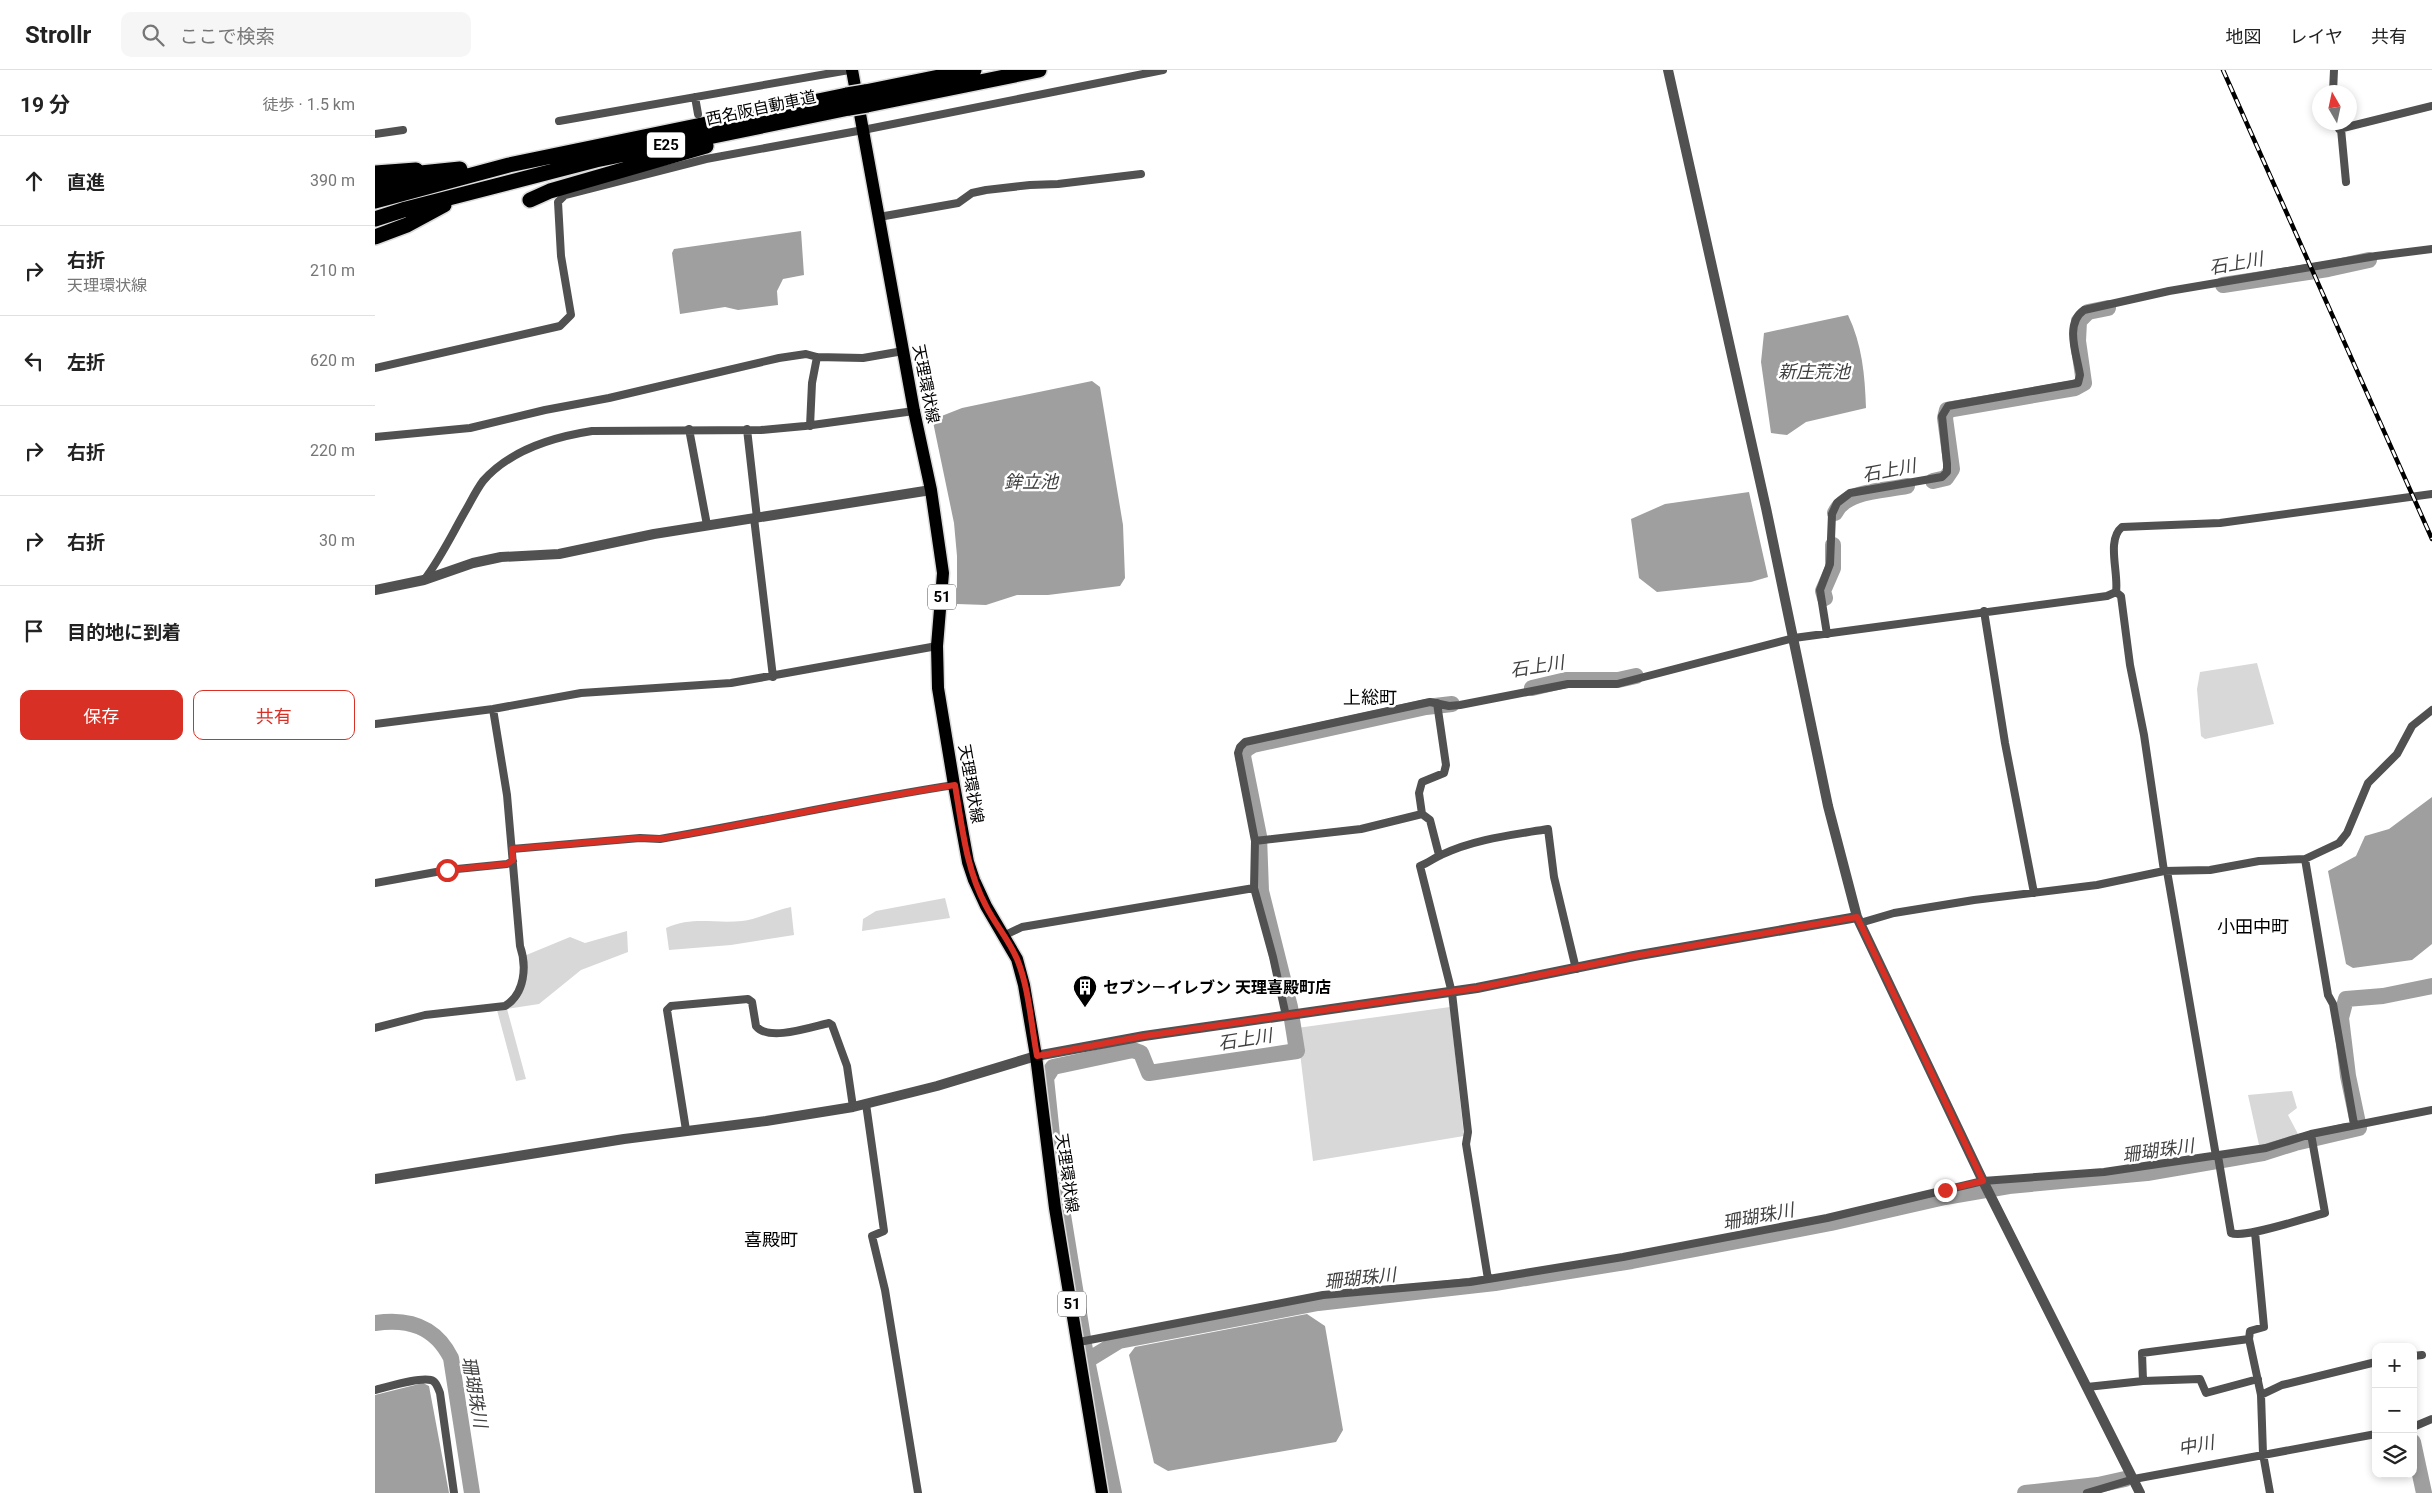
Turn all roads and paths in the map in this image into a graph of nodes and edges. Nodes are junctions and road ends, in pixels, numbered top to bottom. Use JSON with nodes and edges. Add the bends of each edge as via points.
{"nodes":[{"id":1,"x":851,"y":70,"type":"edge"},
{"id":2,"x":975,"y":70,"type":"edge"},
{"id":3,"x":1039,"y":70,"type":"edge"},
{"id":4,"x":1163,"y":70,"type":"edge"},
{"id":5,"x":1667,"y":70,"type":"edge"},
{"id":6,"x":2333,"y":70,"type":"edge"},
{"id":7,"x":2333,"y":85,"type":"edge"},
{"id":8,"x":695,"y":96,"type":"junction"},
{"id":9,"x":866,"y":98,"type":"junction"},
{"id":10,"x":848,"y":102,"type":"junction"},
{"id":11,"x":2432,"y":106,"type":"edge"},
{"id":12,"x":698,"y":114,"type":"dead end"},
{"id":13,"x":805,"y":116,"type":"junction"},
{"id":14,"x":559,"y":121,"type":"dead end"},
{"id":15,"x":2357,"y":122,"type":"edge"},
{"id":16,"x":403,"y":130,"type":"dead end"},
{"id":17,"x":863,"y":130,"type":"junction"},
{"id":18,"x":2340,"y":130,"type":"edge"},
{"id":19,"x":375,"y":134,"type":"edge"},
{"id":20,"x":375,"y":164,"type":"edge"},
{"id":21,"x":509,"y":165,"type":"junction"},
{"id":22,"x":375,"y":173,"type":"edge"},
{"id":23,"x":1141,"y":174,"type":"dead end"},
{"id":24,"x":375,"y":177,"type":"edge"},
{"id":25,"x":375,"y":182,"type":"edge"},
{"id":26,"x":2346,"y":182,"type":"dead end"},
{"id":27,"x":375,"y":187,"type":"edge"},
{"id":28,"x":485,"y":188,"type":"junction"},
{"id":29,"x":375,"y":192,"type":"edge"},
{"id":30,"x":530,"y":200,"type":"dead end"},
{"id":31,"x":375,"y":201,"type":"edge"},
{"id":32,"x":439,"y":208,"type":"junction"},
{"id":33,"x":879,"y":217,"type":"junction"},
{"id":34,"x":375,"y":219,"type":"edge"},
{"id":35,"x":375,"y":224,"type":"edge"},
{"id":36,"x":375,"y":230,"type":"edge"},
{"id":37,"x":404,"y":231,"type":"junction"},
{"id":38,"x":375,"y":237,"type":"edge"},
{"id":39,"x":375,"y":243,"type":"edge"},
{"id":40,"x":375,"y":248,"type":"edge"},
{"id":41,"x":2432,"y":249,"type":"edge"},
{"id":42,"x":903,"y":351,"type":"junction"},
{"id":43,"x":817,"y":357,"type":"junction"},
{"id":44,"x":375,"y":368,"type":"edge"},
{"id":45,"x":914,"y":411,"type":"junction"},
{"id":46,"x":810,"y":426,"type":"junction"},
{"id":47,"x":689,"y":430,"type":"junction"},
{"id":48,"x":747,"y":430,"type":"junction"},
{"id":49,"x":375,"y":437,"type":"edge"},
{"id":50,"x":931,"y":490,"type":"junction"},
{"id":51,"x":2432,"y":494,"type":"edge"},
{"id":52,"x":755,"y":518,"type":"junction"},
{"id":53,"x":707,"y":525,"type":"junction"},
{"id":54,"x":424,"y":580,"type":"junction"},
{"id":55,"x":375,"y":590,"type":"edge"},
{"id":56,"x":2116,"y":592,"type":"junction"},
{"id":57,"x":1984,"y":611,"type":"junction"},
{"id":58,"x":1827,"y":634,"type":"junction"},
{"id":59,"x":1794,"y":638,"type":"junction"},
{"id":60,"x":937,"y":646,"type":"junction"},
{"id":61,"x":773,"y":677,"type":"junction"},
{"id":62,"x":1437,"y":703,"type":"junction"},
{"id":63,"x":493,"y":710,"type":"junction"},
{"id":64,"x":2432,"y":710,"type":"edge"},
{"id":65,"x":375,"y":724,"type":"edge"},
{"id":66,"x":955,"y":785,"type":"junction"},
{"id":67,"x":1423,"y":814,"type":"junction"},
{"id":68,"x":1259,"y":841,"type":"junction"},
{"id":69,"x":512,"y":849,"type":"junction"},
{"id":70,"x":1439,"y":855,"type":"junction"},
{"id":71,"x":2305,"y":859,"type":"junction"},
{"id":72,"x":513,"y":860,"type":"junction"},
{"id":73,"x":2166,"y":871,"type":"junction"},
{"id":74,"x":375,"y":883,"type":"edge"},
{"id":75,"x":1254,"y":888,"type":"junction"},
{"id":76,"x":2034,"y":893,"type":"junction"},
{"id":77,"x":1859,"y":920,"type":"junction"},
{"id":78,"x":1005,"y":935,"type":"junction"},
{"id":79,"x":1576,"y":969,"type":"junction"},
{"id":80,"x":1452,"y":992,"type":"junction"},
{"id":81,"x":1286,"y":1016,"type":"junction"},
{"id":82,"x":375,"y":1028,"type":"edge"},
{"id":83,"x":1037,"y":1056,"type":"junction"},
{"id":84,"x":866,"y":1104,"type":"junction"},
{"id":85,"x":853,"y":1107,"type":"junction"},
{"id":86,"x":2432,"y":1110,"type":"edge"},
{"id":87,"x":2354,"y":1124,"type":"junction"},
{"id":88,"x":686,"y":1130,"type":"junction"},
{"id":89,"x":2311,"y":1134,"type":"junction"},
{"id":90,"x":2217,"y":1156,"type":"junction"},
{"id":91,"x":375,"y":1179,"type":"edge"},
{"id":92,"x":1983,"y":1181,"type":"junction"},
{"id":93,"x":2255,"y":1232,"type":"junction"},
{"id":94,"x":1488,"y":1279,"type":"junction"},
{"id":95,"x":2249,"y":1339,"type":"junction"},
{"id":96,"x":1079,"y":1342,"type":"junction"},
{"id":97,"x":2422,"y":1355,"type":"dead end"},
{"id":98,"x":2417,"y":1356,"type":"edge"},
{"id":99,"x":2372,"y":1363,"type":"edge"},
{"id":100,"x":2258,"y":1379,"type":"junction"},
{"id":101,"x":2143,"y":1381,"type":"junction"},
{"id":102,"x":2087,"y":1387,"type":"junction"},
{"id":103,"x":375,"y":1390,"type":"edge"},
{"id":104,"x":2261,"y":1395,"type":"junction"},
{"id":105,"x":2432,"y":1419,"type":"edge"},
{"id":106,"x":2417,"y":1425,"type":"edge"},
{"id":107,"x":2372,"y":1435,"type":"edge"},
{"id":108,"x":2263,"y":1454,"type":"junction"},
{"id":109,"x":2134,"y":1479,"type":"junction"},
{"id":110,"x":454,"y":1493,"type":"edge"},
{"id":111,"x":918,"y":1493,"type":"edge"},
{"id":112,"x":1102,"y":1493,"type":"edge"},
{"id":113,"x":2087,"y":1493,"type":"edge"},
{"id":114,"x":2141,"y":1493,"type":"edge"},
{"id":115,"x":2270,"y":1493,"type":"edge"}],
"edges":[{"from":1,"to":8,"type":"street"},
{"from":1,"to":17,"type":"main road","name":"天理環状線","number":"51"},
{"from":2,"to":9,"type":"highway","name":"西名阪自動車道","number":"E25"},
{"from":3,"to":9,"type":"highway","name":"西名阪自動車道","number":"E25"},
{"from":4,"to":17,"type":"street"},
{"from":5,"to":59,"type":"street"},
{"from":6,"to":7,"type":"street"},
{"from":8,"to":12,"type":"street"},
{"from":8,"to":14,"type":"street"},
{"from":9,"to":10,"type":"highway","name":"西名阪自動車道","number":"E25","bridge":true},
{"from":10,"to":13,"type":"highway","name":"西名阪自動車道","number":"E25"},
{"from":10,"to":21,"type":"highway","name":"西名阪自動車道","number":"E25"},
{"from":11,"to":15,"type":"street"},
{"from":13,"to":28,"type":"highway","name":"西名阪自動車道","number":"E25","via":[[597,160]]},
{"from":13,"to":30,"type":"highway","via":[[794,124],[708,145],[550,191]]},
{"from":16,"to":19,"type":"street"},
{"from":17,"to":33,"type":"main road","name":"天理環状線","number":"51"},
{"from":17,"to":44,"type":"street","via":[[705,156],[565,195],[558,202],[561,256],[571,315],[560,326]]},
{"from":18,"to":26,"type":"street"},
{"from":20,"to":21,"type":"highway"},
{"from":21,"to":22,"type":"highway"},
{"from":21,"to":24,"type":"highway","number":"E25"},
{"from":21,"to":25,"type":"highway","number":"E25"},
{"from":21,"to":27,"type":"highway","number":"E25"},
{"from":21,"to":29,"type":"highway","number":"E25"},
{"from":21,"to":31,"type":"highway","name":"西名阪自動車道","number":"E25"},
{"from":23,"to":33,"type":"street","via":[[986,190],[958,203]]},
{"from":28,"to":32,"type":"highway","number":"E25"},
{"from":28,"to":34,"type":"highway","name":"西名阪自動車道","number":"E25"},
{"from":28,"to":35,"type":"highway","number":"E25"},
{"from":28,"to":36,"type":"highway","number":"E25"},
{"from":32,"to":37,"type":"highway","number":"E25"},
{"from":32,"to":38,"type":"highway","number":"E25"},
{"from":33,"to":42,"type":"main road","name":"天理環状線","number":"51"},
{"from":37,"to":39,"type":"highway","number":"E25"},
{"from":37,"to":40,"type":"highway","number":"E25"},
{"from":41,"to":58,"type":"street","via":[[2169,291],[2084,310],[2073,327],[2080,375],[2078,383],[1948,406],[1942,416],[1947,464],[1947,472],[1942,477],[1850,493],[1837,503],[1832,514],[1830,564],[1820,590]]},
{"from":42,"to":43,"type":"street","via":[[863,358]]},
{"from":42,"to":45,"type":"main road","name":"天理環状線","number":"51"},
{"from":43,"to":46,"type":"street"},
{"from":43,"to":49,"type":"street","via":[[806,354],[779,358],[470,428]]},
{"from":45,"to":46,"type":"street"},
{"from":45,"to":50,"type":"main road","name":"天理環状線","number":"51"},
{"from":46,"to":48,"type":"street"},
{"from":47,"to":48,"type":"street"},
{"from":47,"to":53,"type":"street"},
{"from":47,"to":54,"type":"street","via":[[593,431],[565,436],[528,449],[505,462],[483,482]]},
{"from":48,"to":52,"type":"street"},
{"from":50,"to":52,"type":"street"},
{"from":50,"to":60,"type":"main road","name":"天理環状線","number":"51","via":[[943,573]]},
{"from":51,"to":56,"type":"street","via":[[2220,523],[2122,527],[2114,540]]},
{"from":52,"to":53,"type":"street"},
{"from":52,"to":61,"type":"street"},
{"from":53,"to":54,"type":"street","via":[[573,552],[491,559]]},
{"from":54,"to":55,"type":"street"},
{"from":56,"to":57,"type":"street","via":[[2107,596]]},
{"from":56,"to":73,"type":"street","via":[[2121,596],[2129,665],[2138,695]]},
{"from":57,"to":58,"type":"street"},
{"from":57,"to":76,"type":"street"},
{"from":58,"to":59,"type":"street"},
{"from":59,"to":62,"type":"street","via":[[1617,684],[1568,684],[1449,706]]},
{"from":59,"to":77,"type":"street","via":[[1828,806]]},
{"from":60,"to":61,"type":"street"},
{"from":60,"to":66,"type":"main road","name":"天理環状線","number":"51","via":[[938,688]]},
{"from":61,"to":63,"type":"street","via":[[581,693]]},
{"from":62,"to":67,"type":"street","via":[[1446,765],[1444,772],[1422,782],[1419,793]]},
{"from":62,"to":68,"type":"street","via":[[1245,742],[1238,753]]},
{"from":63,"to":65,"type":"street"},
{"from":63,"to":69,"type":"street"},
{"from":64,"to":71,"type":"street","via":[[2412,726],[2397,754],[2368,783],[2347,834],[2339,843]]},
{"from":66,"to":69,"type":"street","via":[[660,839]]},
{"from":66,"to":78,"type":"main road","name":"天理環状線","number":"51","via":[[968,862],[986,906]]},
{"from":67,"to":68,"type":"street","via":[[1361,829]]},
{"from":67,"to":70,"type":"street","via":[[1430,820]]},
{"from":68,"to":75,"type":"street"},
{"from":69,"to":72,"type":"street"},
{"from":70,"to":79,"type":"street","via":[[1487,839],[1548,829],[1554,877]]},
{"from":70,"to":80,"type":"street","via":[[1421,866],[1421,873]]},
{"from":71,"to":73,"type":"street","via":[[2259,861],[2210,870]]},
{"from":71,"to":87,"type":"street"},
{"from":72,"to":74,"type":"street","via":[[507,864],[447,870]]},
{"from":72,"to":82,"type":"street","via":[[520,946],[524,956],[523,981],[513,1002],[505,1006],[425,1015]]},
{"from":73,"to":76,"type":"street"},
{"from":73,"to":90,"type":"street"},
{"from":75,"to":78,"type":"street","via":[[1023,927]]},
{"from":75,"to":81,"type":"street"},
{"from":76,"to":77,"type":"street"},
{"from":77,"to":79,"type":"street"},
{"from":77,"to":92,"type":"street"},
{"from":78,"to":83,"type":"main road","name":"天理環状線","number":"51","via":[[1017,959],[1024,985]]},
{"from":79,"to":80,"type":"street"},
{"from":80,"to":81,"type":"street"},
{"from":80,"to":94,"type":"street","via":[[1468,1132],[1466,1144]]},
{"from":81,"to":83,"type":"street","via":[[1144,1036]]},
{"from":83,"to":84,"type":"street"},
{"from":83,"to":96,"type":"main road","name":"天理環状線","number":"51","via":[[1055,1208]]},
{"from":84,"to":85,"type":"street"},
{"from":84,"to":111,"type":"street","via":[[884,1231],[872,1236],[885,1290]]},
{"from":85,"to":88,"type":"street"},
{"from":85,"to":88,"type":"street","via":[[847,1066],[829,1023],[765,1033],[756,1026],[752,1002],[748,999],[671,1006],[667,1010]]},
{"from":86,"to":87,"type":"street"},
{"from":87,"to":89,"type":"street"},
{"from":88,"to":91,"type":"street"},
{"from":89,"to":90,"type":"street","via":[[2267,1148]]},
{"from":89,"to":93,"type":"street","via":[[2325,1213]]},
{"from":90,"to":92,"type":"street","via":[[2104,1172]]},
{"from":90,"to":93,"type":"street","via":[[2231,1233]]},
{"from":92,"to":94,"type":"street","via":[[1827,1218]]},
{"from":92,"to":102,"type":"street"},
{"from":93,"to":95,"type":"street","via":[[2264,1327],[2250,1331]]},
{"from":94,"to":96,"type":"street","via":[[1323,1296]]},
{"from":95,"to":100,"type":"street"},
{"from":95,"to":101,"type":"street","via":[[2142,1353]]},
{"from":96,"to":112,"type":"main road","name":"天理環状線","number":"51"},
{"from":97,"to":98,"type":"street"},
{"from":99,"to":104,"type":"street","via":[[2282,1385]]},
{"from":100,"to":101,"type":"street","via":[[2206,1393],[2200,1379]]},
{"from":100,"to":104,"type":"street"},
{"from":101,"to":102,"type":"street"},
{"from":102,"to":109,"type":"street"},
{"from":103,"to":110,"type":"street","via":[[421,1380],[435,1383],[440,1393]]},
{"from":104,"to":108,"type":"street"},
{"from":105,"to":106,"type":"street"},
{"from":107,"to":108,"type":"street"},
{"from":108,"to":109,"type":"street"},
{"from":108,"to":115,"type":"street"},
{"from":109,"to":113,"type":"street"},
{"from":109,"to":114,"type":"street"}]}
